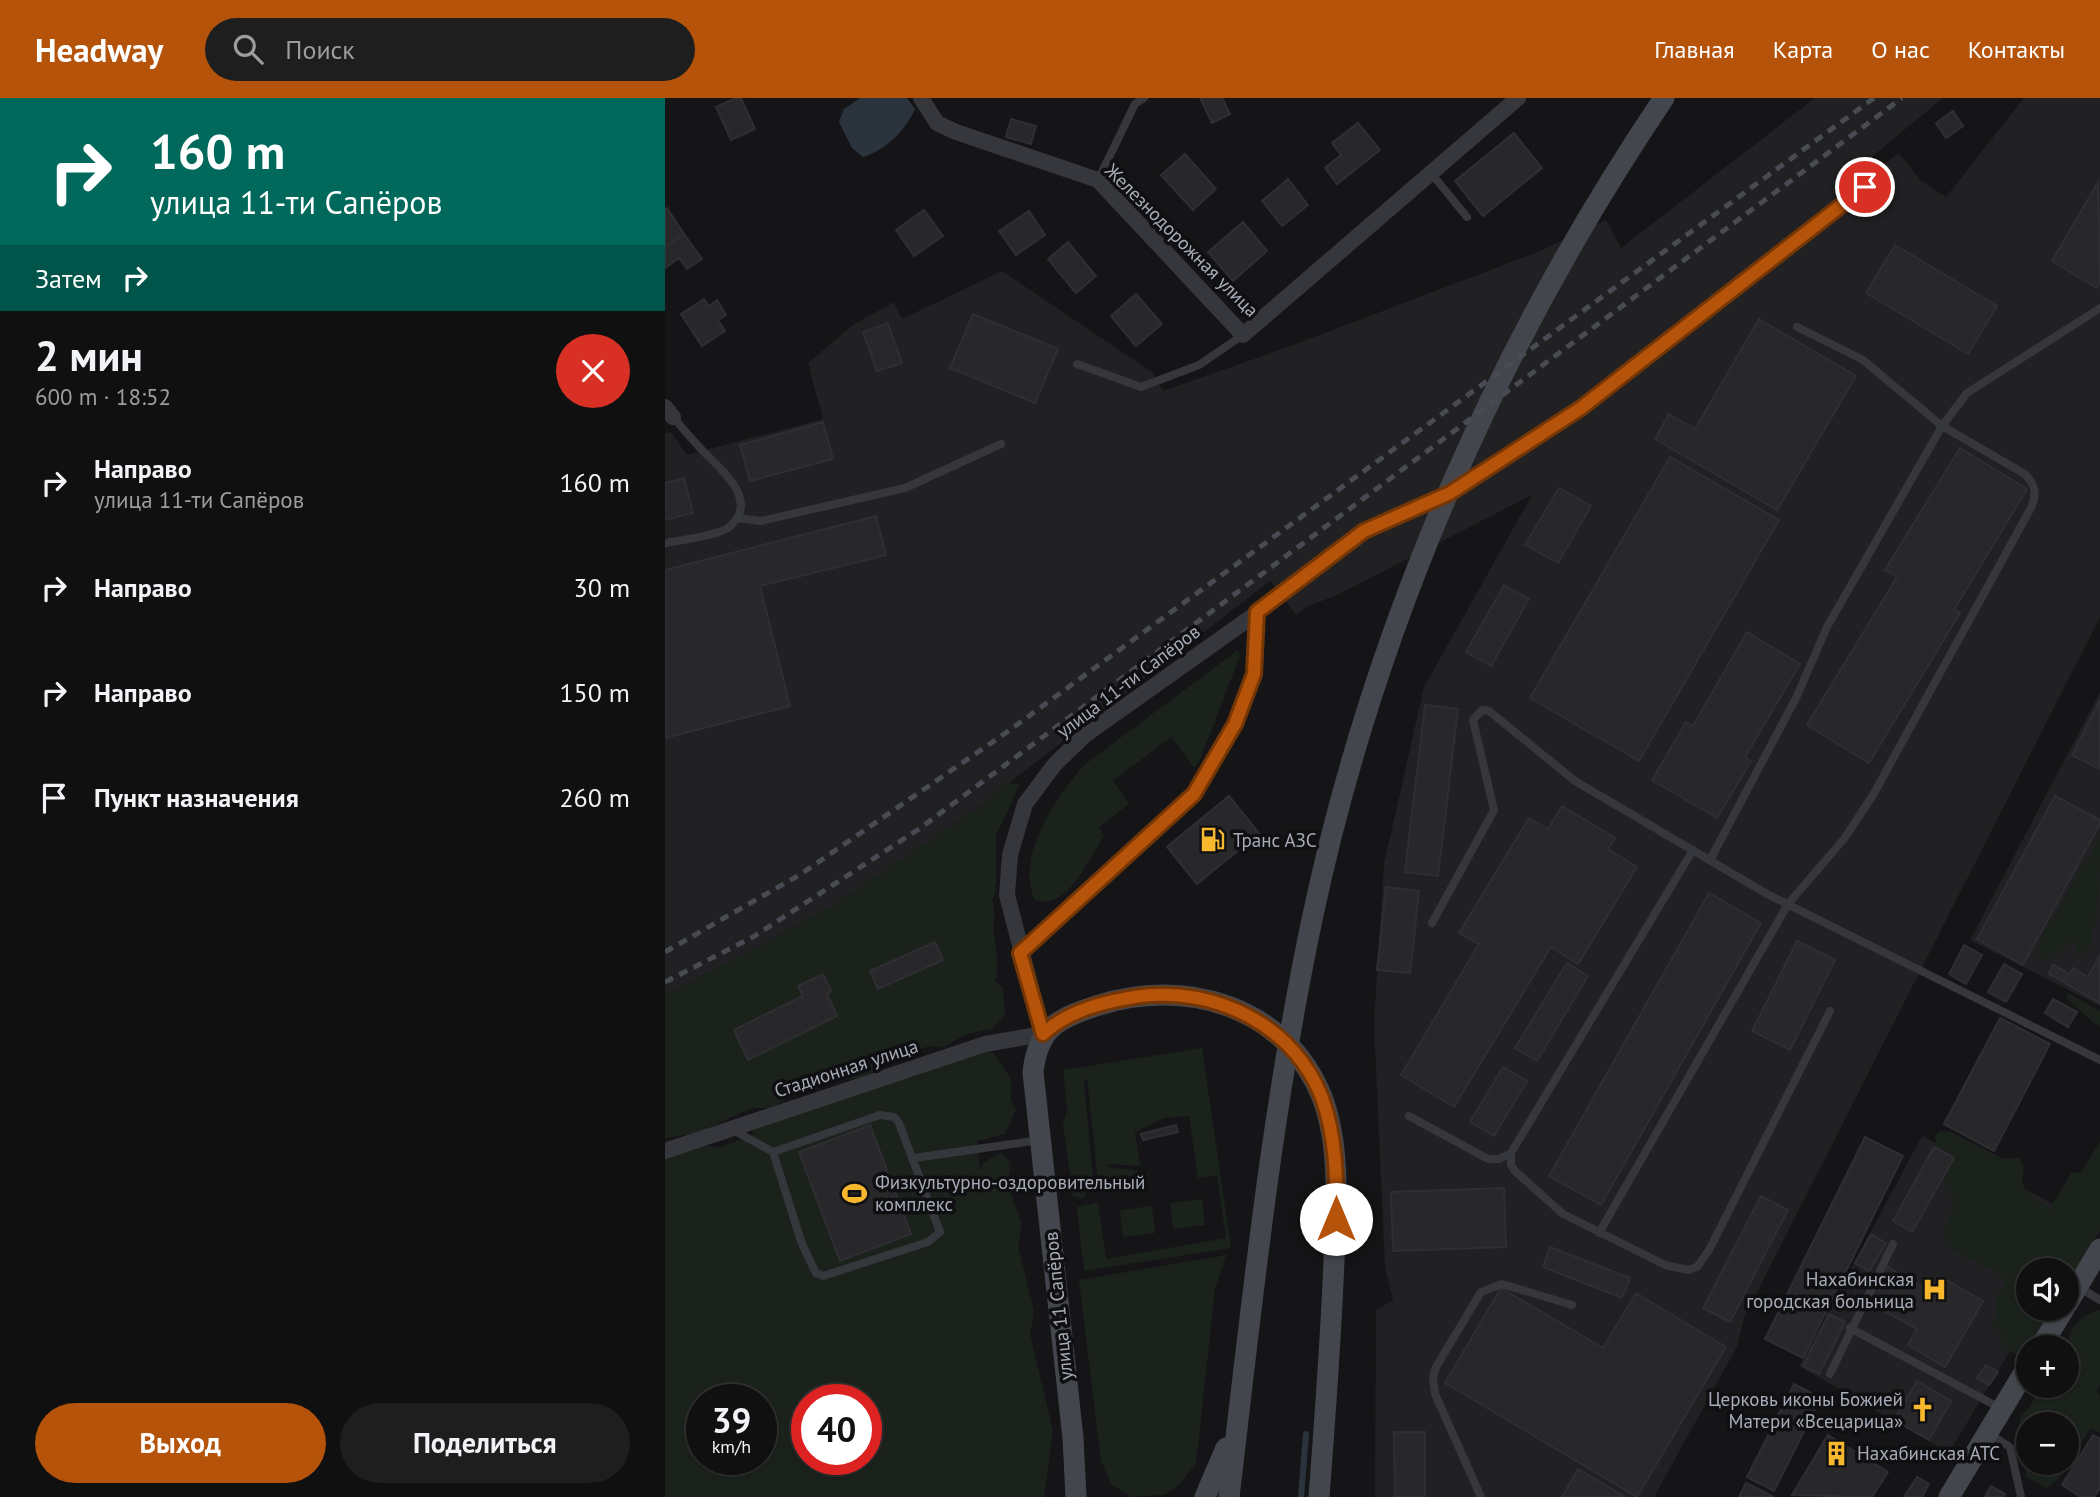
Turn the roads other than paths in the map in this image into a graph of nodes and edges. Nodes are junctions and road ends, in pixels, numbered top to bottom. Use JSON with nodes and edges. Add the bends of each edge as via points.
{"nodes":[{"id":1,"x":921,"y":98,"type":"edge"},
{"id":2,"x":1144,"y":98,"type":"edge"},
{"id":3,"x":1518,"y":98,"type":"edge"},
{"id":4,"x":1664,"y":98,"type":"edge"},
{"id":5,"x":1887,"y":170,"type":"dead end"},
{"id":6,"x":1431,"y":173,"type":"junction"},
{"id":7,"x":1098,"y":180,"type":"junction"},
{"id":8,"x":1467,"y":217,"type":"dead end"},
{"id":9,"x":2100,"y":308,"type":"edge"},
{"id":10,"x":1797,"y":327,"type":"dead end"},
{"id":11,"x":1243,"y":335,"type":"junction"},
{"id":12,"x":1077,"y":364,"type":"dead end"},
{"id":13,"x":669,"y":412,"type":"edge"},
{"id":14,"x":1942,"y":426,"type":"junction"},
{"id":15,"x":1001,"y":444,"type":"dead end"},
{"id":16,"x":737,"y":518,"type":"junction"},
{"id":17,"x":665,"y":543,"type":"edge"},
{"id":18,"x":1257,"y":612,"type":"junction"},
{"id":19,"x":1693,"y":850,"type":"junction"},
{"id":20,"x":1710,"y":860,"type":"junction"},
{"id":21,"x":1788,"y":904,"type":"junction"},
{"id":22,"x":1432,"y":923,"type":"dead end"},
{"id":23,"x":1020,"y":953,"type":"junction"},
{"id":24,"x":1831,"y":1011,"type":"dead end"},
{"id":25,"x":1043,"y":1034,"type":"junction"},
{"id":26,"x":2100,"y":1060,"type":"edge"},
{"id":27,"x":1409,"y":1116,"type":"dead end"},
{"id":28,"x":730,"y":1129,"type":"junction"},
{"id":29,"x":1040,"y":1140,"type":"junction"},
{"id":30,"x":665,"y":1151,"type":"edge"},
{"id":31,"x":773,"y":1152,"type":"junction"},
{"id":32,"x":1511,"y":1153,"type":"junction"},
{"id":33,"x":914,"y":1158,"type":"junction"},
{"id":34,"x":1599,"y":1233,"type":"junction"},
{"id":35,"x":1893,"y":1244,"type":"dead end"},
{"id":36,"x":2100,"y":1250,"type":"edge"},
{"id":37,"x":2079,"y":1284,"type":"edge"},
{"id":38,"x":2079,"y":1296,"type":"edge"},
{"id":39,"x":2100,"y":1300,"type":"edge"},
{"id":40,"x":1572,"y":1305,"type":"dead end"},
{"id":41,"x":1850,"y":1328,"type":"junction"},
{"id":42,"x":1830,"y":1374,"type":"dead end"},
{"id":43,"x":2016,"y":1386,"type":"edge"},
{"id":44,"x":1240,"y":1402,"type":"junction"},
{"id":45,"x":2002,"y":1409,"type":"junction"},
{"id":46,"x":1988,"y":1433,"type":"junction"},
{"id":47,"x":1073,"y":1438,"type":"junction"},
{"id":48,"x":1076,"y":1497,"type":"edge"},
{"id":49,"x":1091,"y":1497,"type":"edge"},
{"id":50,"x":1205,"y":1497,"type":"edge"},
{"id":51,"x":1229,"y":1497,"type":"edge"},
{"id":52,"x":1319,"y":1497,"type":"edge"},
{"id":53,"x":1481,"y":1497,"type":"edge"},
{"id":54,"x":1949,"y":1497,"type":"edge"},
{"id":55,"x":2021,"y":1497,"type":"edge"}],
"edges":[{"from":1,"to":7,"type":"street","name":"Железнодорожная улица","via":[[937,123],[955,132]]},
{"from":2,"to":7,"type":"lane","via":[[1135,104]]},
{"from":3,"to":6,"type":"street","name":"Железнодорожная улица"},
{"from":4,"to":44,"type":"street","via":[[1543,299],[1484,414],[1388,644],[1313,912],[1270,1156]]},
{"from":5,"to":18,"type":"lane","via":[[1581,408],[1450,493],[1364,531]]},
{"from":6,"to":8,"type":"lane"},
{"from":6,"to":11,"type":"street","name":"Железнодорожная улица"},
{"from":7,"to":11,"type":"street","name":"Железнодорожная улица"},
{"from":9,"to":14,"type":"lane","via":[[1967,393]]},
{"from":10,"to":14,"type":"lane","via":[[1863,360]]},
{"from":11,"to":12,"type":"lane","via":[[1199,365],[1141,387]]},
{"from":13,"to":16,"type":"lane","via":[[729,475],[739,491]]},
{"from":14,"to":20,"type":"lane","via":[[1827,627],[1796,698]]},
{"from":14,"to":21,"type":"lane","via":[[2025,474],[2036,495],[1860,818]]},
{"from":15,"to":16,"type":"lane","via":[[905,488],[761,521]]},
{"from":16,"to":17,"type":"lane","via":[[726,529]]},
{"from":18,"to":23,"type":"lane","via":[[1254,674],[1235,724],[1194,794]]},
{"from":18,"to":23,"type":"street","name":"улица 11-ти Сапёров","via":[[1085,735],[1038,785],[1025,804],[1010,855],[1007,895]]},
{"from":19,"to":20,"type":"lane"},
{"from":19,"to":22,"type":"lane","via":[[1575,781],[1482,710],[1473,720],[1494,810]]},
{"from":19,"to":32,"type":"lane"},
{"from":20,"to":21,"type":"lane"},
{"from":21,"to":26,"type":"lane"},
{"from":21,"to":34,"type":"lane"},
{"from":23,"to":25,"type":"street","name":"улица 11-ти Сапёров"},
{"from":24,"to":34,"type":"lane","via":[[1697,1268],[1665,1265]]},
{"from":25,"to":28,"type":"street","name":"Стадионная улица","via":[[985,1044]]},
{"from":25,"to":29,"type":"street","name":"улица 11 Сапёров","via":[[1033,1072]]},
{"from":25,"to":52,"type":"street","via":[[1058,1021],[1105,1003],[1163,993],[1197,995],[1260,1023],[1285,1042],[1307,1070],[1331,1128],[1336,1196]]},
{"from":27,"to":32,"type":"lane","via":[[1488,1159]]},
{"from":28,"to":30,"type":"street","name":"Стадионная улица"},
{"from":28,"to":31,"type":"lane"},
{"from":29,"to":33,"type":"lane"},
{"from":29,"to":47,"type":"street","name":"улица 11 Сапёров"},
{"from":31,"to":33,"type":"lane","via":[[887,1115],[899,1123]]},
{"from":31,"to":33,"type":"lane","via":[[811,1267],[824,1276],[935,1239],[940,1226]]},
{"from":32,"to":34,"type":"lane","via":[[1511,1166],[1554,1206]]},
{"from":35,"to":41,"type":"lane"},
{"from":36,"to":37,"type":"street"},
{"from":38,"to":39,"type":"lane"},
{"from":40,"to":53,"type":"lane","via":[[1493,1284],[1481,1292],[1436,1367],[1435,1394]]},
{"from":41,"to":42,"type":"lane"},
{"from":41,"to":45,"type":"lane"},
{"from":43,"to":45,"type":"street"},
{"from":44,"to":50,"type":"street"},
{"from":44,"to":51,"type":"street"},
{"from":45,"to":46,"type":"street"},
{"from":46,"to":54,"type":"street"},
{"from":46,"to":55,"type":"lane","via":[[2010,1447]]},
{"from":47,"to":48,"type":"street","name":"улица 11 Сапёров"},
{"from":47,"to":49,"type":"street"}]}
